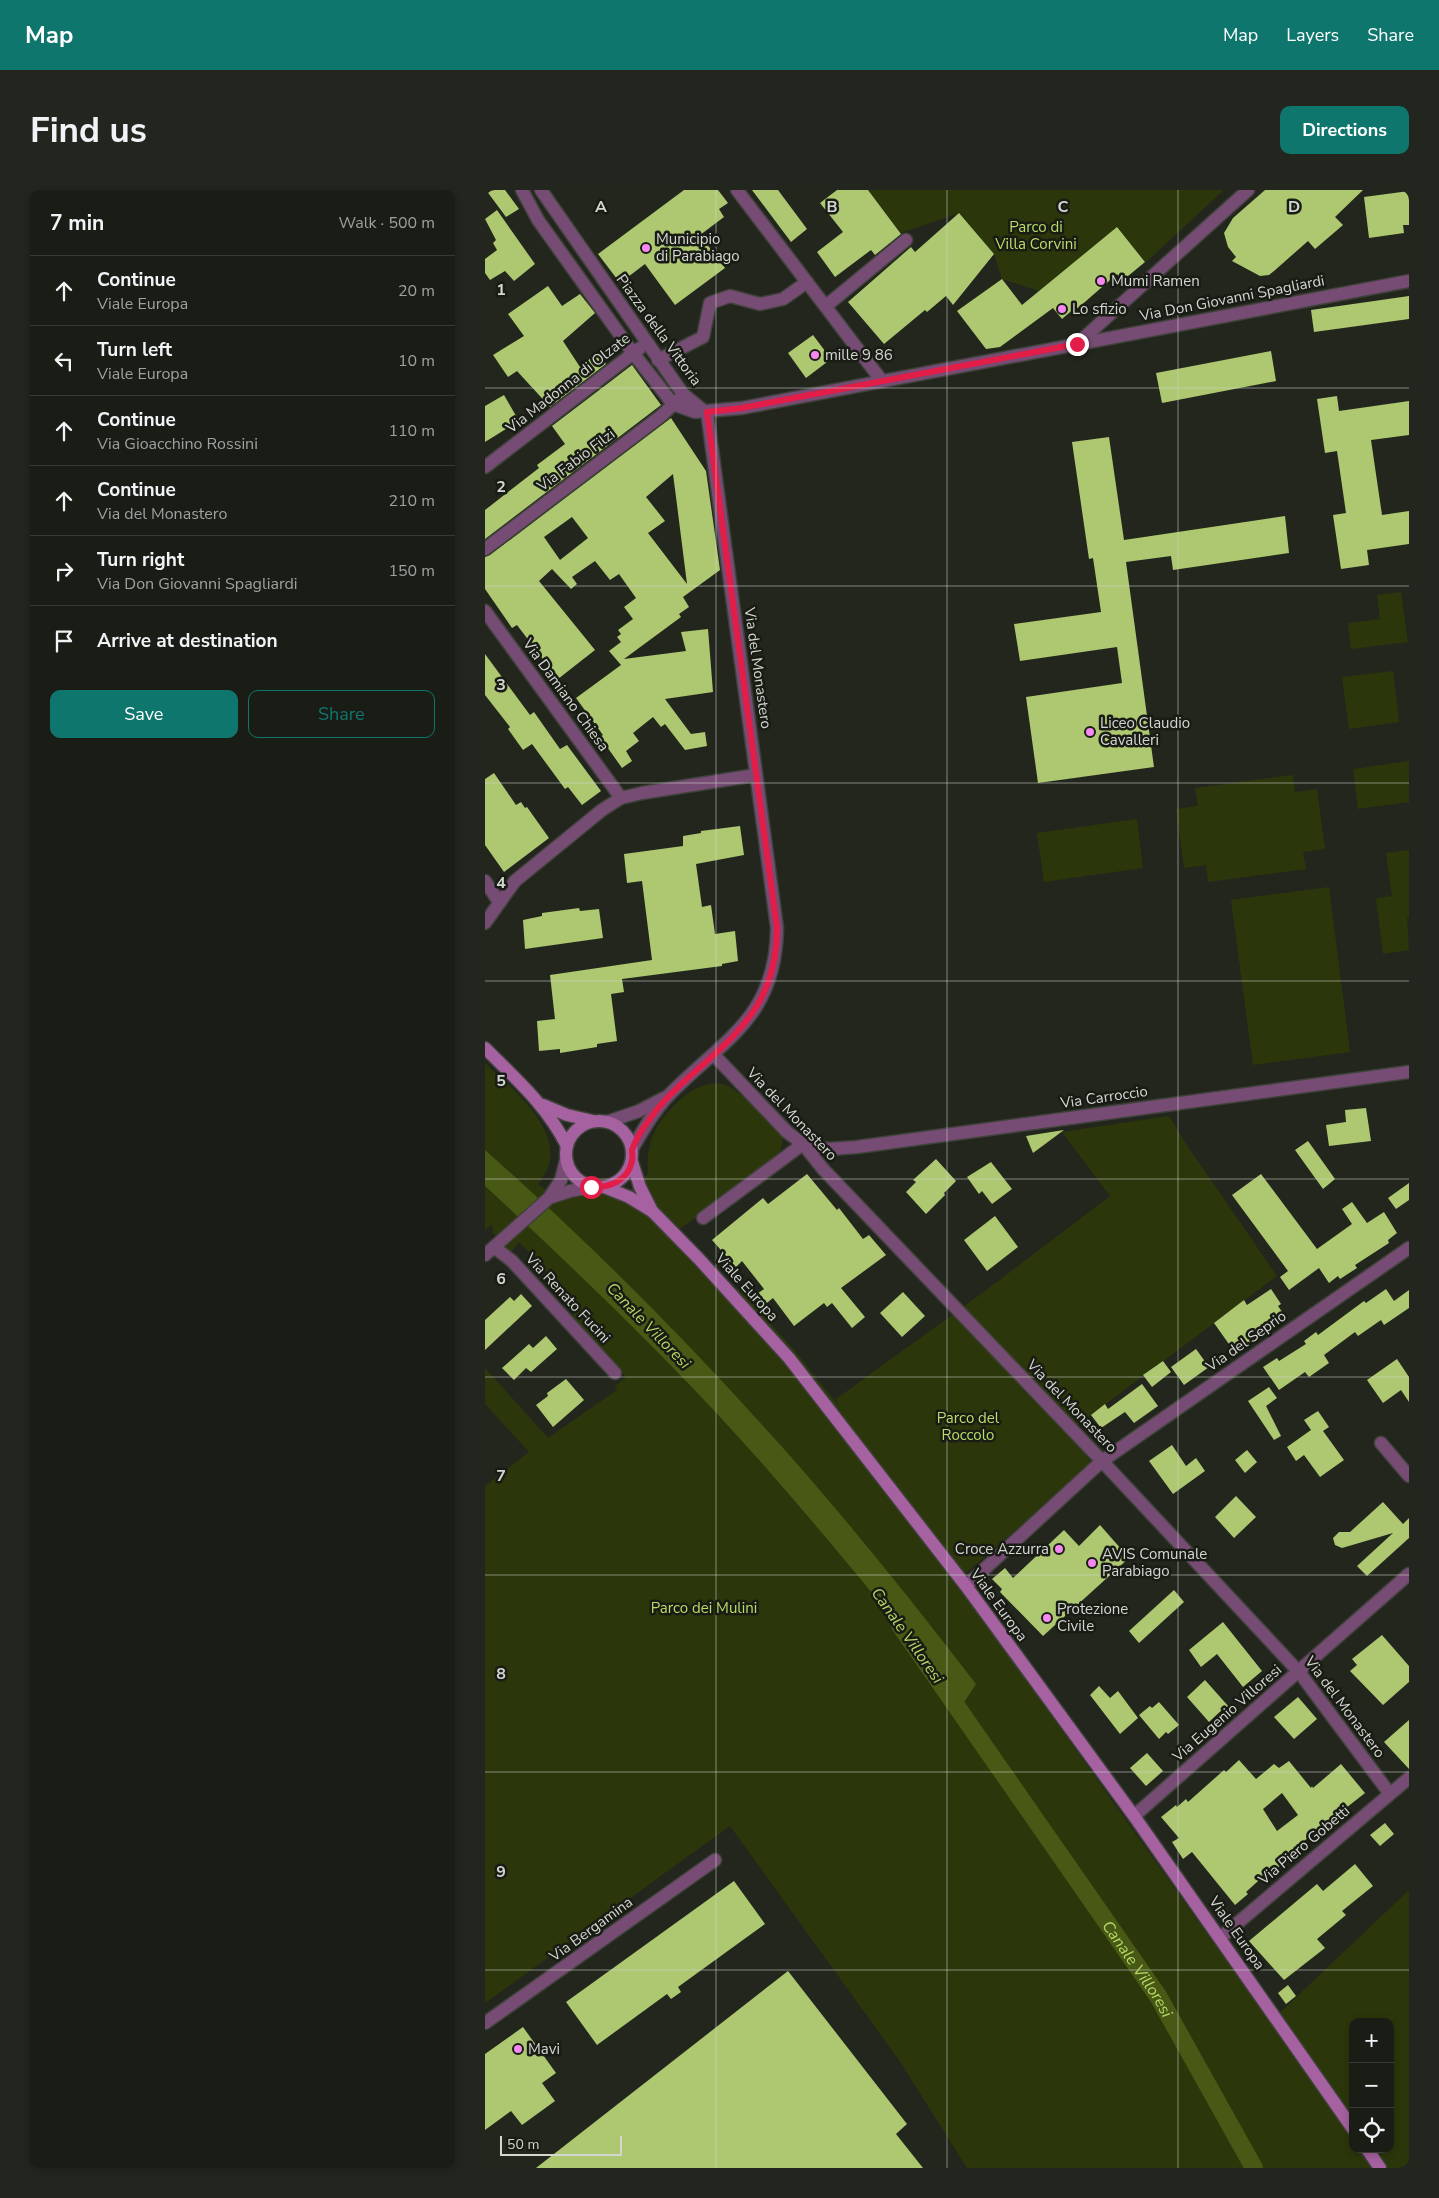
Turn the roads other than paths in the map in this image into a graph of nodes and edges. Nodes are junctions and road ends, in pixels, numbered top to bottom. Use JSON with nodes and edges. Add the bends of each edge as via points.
{"nodes":[{"id":1,"x":522,"y":190,"type":"edge"},
{"id":2,"x":541,"y":190,"type":"edge"},
{"id":3,"x":737,"y":190,"type":"edge"},
{"id":4,"x":1248,"y":190,"type":"edge"},
{"id":5,"x":906,"y":240,"type":"dead end"},
{"id":6,"x":1409,"y":281,"type":"edge"},
{"id":7,"x":807,"y":282,"type":"junction"},
{"id":8,"x":826,"y":306,"type":"junction"},
{"id":9,"x":646,"y":343,"type":"junction"},
{"id":10,"x":1077,"y":344,"type":"junction"},
{"id":11,"x":633,"y":353,"type":"junction"},
{"id":12,"x":658,"y":360,"type":"junction"},
{"id":13,"x":882,"y":381,"type":"junction"},
{"id":14,"x":683,"y":394,"type":"junction"},
{"id":15,"x":673,"y":404,"type":"junction"},
{"id":16,"x":707,"y":412,"type":"junction"},
{"id":17,"x":485,"y":467,"type":"edge"},
{"id":18,"x":485,"y":549,"type":"edge"},
{"id":19,"x":485,"y":611,"type":"edge"},
{"id":20,"x":756,"y":775,"type":"junction"},
{"id":21,"x":621,"y":798,"type":"junction"},
{"id":22,"x":485,"y":882,"type":"edge"},
{"id":23,"x":499,"y":902,"type":"junction"},
{"id":24,"x":485,"y":923,"type":"edge"},
{"id":25,"x":485,"y":1048,"type":"edge"},
{"id":26,"x":714,"y":1056,"type":"junction"},
{"id":27,"x":1409,"y":1072,"type":"edge"},
{"id":28,"x":669,"y":1096,"type":"junction"},
{"id":29,"x":541,"y":1104,"type":"junction"},
{"id":30,"x":601,"y":1121,"type":"junction"},
{"id":31,"x":803,"y":1144,"type":"junction"},
{"id":32,"x":567,"y":1146,"type":"junction"},
{"id":33,"x":633,"y":1149,"type":"junction"},
{"id":34,"x":566,"y":1160,"type":"junction"},
{"id":35,"x":632,"y":1162,"type":"junction"},
{"id":36,"x":598,"y":1187,"type":"junction"},
{"id":37,"x":549,"y":1198,"type":"junction"},
{"id":38,"x":652,"y":1212,"type":"junction"},
{"id":39,"x":703,"y":1218,"type":"dead end"},
{"id":40,"x":1409,"y":1248,"type":"edge"},
{"id":41,"x":489,"y":1251,"type":"edge"},
{"id":42,"x":615,"y":1373,"type":"dead end"},
{"id":43,"x":1381,"y":1442,"type":"dead end"},
{"id":44,"x":1102,"y":1461,"type":"junction"},
{"id":45,"x":1409,"y":1476,"type":"edge"},
{"id":46,"x":1409,"y":1574,"type":"edge"},
{"id":47,"x":966,"y":1586,"type":"junction"},
{"id":48,"x":1299,"y":1672,"type":"junction"},
{"id":49,"x":1409,"y":1778,"type":"edge"},
{"id":50,"x":1390,"y":1794,"type":"junction"},
{"id":51,"x":1134,"y":1816,"type":"junction"},
{"id":52,"x":715,"y":1860,"type":"dead end"},
{"id":53,"x":1220,"y":1938,"type":"junction"},
{"id":54,"x":485,"y":2023,"type":"edge"},
{"id":55,"x":1349,"y":2123,"type":"edge"},
{"id":56,"x":1370,"y":2153,"type":"edge"},
{"id":57,"x":1380,"y":2168,"type":"edge"}],
"edges":[{"from":1,"to":11,"type":"street","via":[[538,220]]},
{"from":2,"to":9,"type":"street","name":"Piazza della Vittoria"},
{"from":3,"to":7,"type":"street"},
{"from":4,"to":10,"type":"street"},
{"from":5,"to":8,"type":"street"},
{"from":6,"to":10,"type":"street","name":"Via Don Giovanni Spagliardi"},
{"from":7,"to":8,"type":"street"},
{"from":7,"to":12,"type":"street","via":[[783,299],[760,304],[730,296],[710,303],[703,337]]},
{"from":8,"to":13,"type":"street"},
{"from":9,"to":11,"type":"street","name":"Via Madonna di Olzate"},
{"from":9,"to":12,"type":"street","name":"Piazza della Vittoria"},
{"from":10,"to":13,"type":"street","name":"Via Don Giovanni Spagliardi"},
{"from":11,"to":15,"type":"street"},
{"from":11,"to":17,"type":"street","name":"Via Madonna di Olzate"},
{"from":12,"to":14,"type":"street","name":"Piazza della Vittoria"},
{"from":13,"to":16,"type":"street","name":"Via Don Giovanni Spagliardi"},
{"from":14,"to":15,"type":"street","name":"Via Fabio Filzi"},
{"from":14,"to":16,"type":"street","name":"Piazza della Vittoria"},
{"from":15,"to":16,"type":"street","name":"Piazza della Vittoria","via":[[695,412]]},
{"from":15,"to":18,"type":"street","name":"Via Fabio Filzi"},
{"from":16,"to":20,"type":"street","name":"Via del Monastero"},
{"from":19,"to":21,"type":"street","name":"Via Damiano Chiesa"},
{"from":20,"to":21,"type":"street"},
{"from":20,"to":26,"type":"street","name":"Via del Monastero","via":[[777,928],[777,953],[771,978],[758,1005]]},
{"from":21,"to":23,"type":"street","via":[[515,881]]},
{"from":22,"to":23,"type":"street"},
{"from":23,"to":24,"type":"street"},
{"from":25,"to":29,"type":"street"},
{"from":26,"to":28,"type":"street","name":"Via del Monastero"},
{"from":26,"to":31,"type":"street","name":"Via del Monastero","via":[[787,1132]]},
{"from":27,"to":31,"type":"street","name":"Via Carroccio","via":[[857,1147],[829,1149]]},
{"from":28,"to":30,"type":"street","via":[[639,1111]]},
{"from":28,"to":33,"type":"street","via":[[649,1120]]},
{"from":29,"to":30,"type":"street","via":[[567,1115]]},
{"from":29,"to":32,"type":"street"},
{"from":30,"to":32,"type":"street","via":[[582,1126],[572,1135]]},
{"from":30,"to":33,"type":"street","via":[[619,1127]]},
{"from":31,"to":39,"type":"street"},
{"from":31,"to":44,"type":"street","name":"Via del Monastero","via":[[823,1169]]},
{"from":32,"to":34,"type":"street"},
{"from":33,"to":35,"type":"street","name":"Viale Europa"},
{"from":34,"to":36,"type":"street","name":"Viale Europa","via":[[579,1181]]},
{"from":34,"to":37,"type":"street","via":[[561,1180]]},
{"from":35,"to":36,"type":"street","via":[[617,1183]]},
{"from":35,"to":38,"type":"street","name":"Viale Europa"},
{"from":36,"to":37,"type":"street","via":[[569,1190]]},
{"from":36,"to":38,"type":"street","name":"Viale Europa","via":[[629,1197]]},
{"from":37,"to":41,"type":"street"},
{"from":38,"to":47,"type":"street","name":"Viale Europa","via":[[789,1358]]},
{"from":40,"to":44,"type":"street","name":"Via del Seprio"},
{"from":41,"to":42,"type":"street","name":"Via Renato Fucini","via":[[515,1265]]},
{"from":43,"to":45,"type":"street"},
{"from":44,"to":47,"type":"street","name":"Via del Seprio"},
{"from":44,"to":48,"type":"street","name":"Via del Monastero"},
{"from":46,"to":48,"type":"street","name":"Via Eugenio Villoresi"},
{"from":47,"to":51,"type":"street","name":"Viale Europa"},
{"from":48,"to":50,"type":"street","name":"Via del Monastero"},
{"from":48,"to":51,"type":"street","name":"Via Eugenio Villoresi"},
{"from":49,"to":50,"type":"street","name":"Via Piero Gobetti"},
{"from":50,"to":53,"type":"street","name":"Via Piero Gobetti"},
{"from":51,"to":53,"type":"street","name":"Viale Europa"},
{"from":52,"to":54,"type":"street","name":"Via Bergamina"},
{"from":53,"to":55,"type":"street","name":"Viale Europa"},
{"from":56,"to":57,"type":"street"}]}
